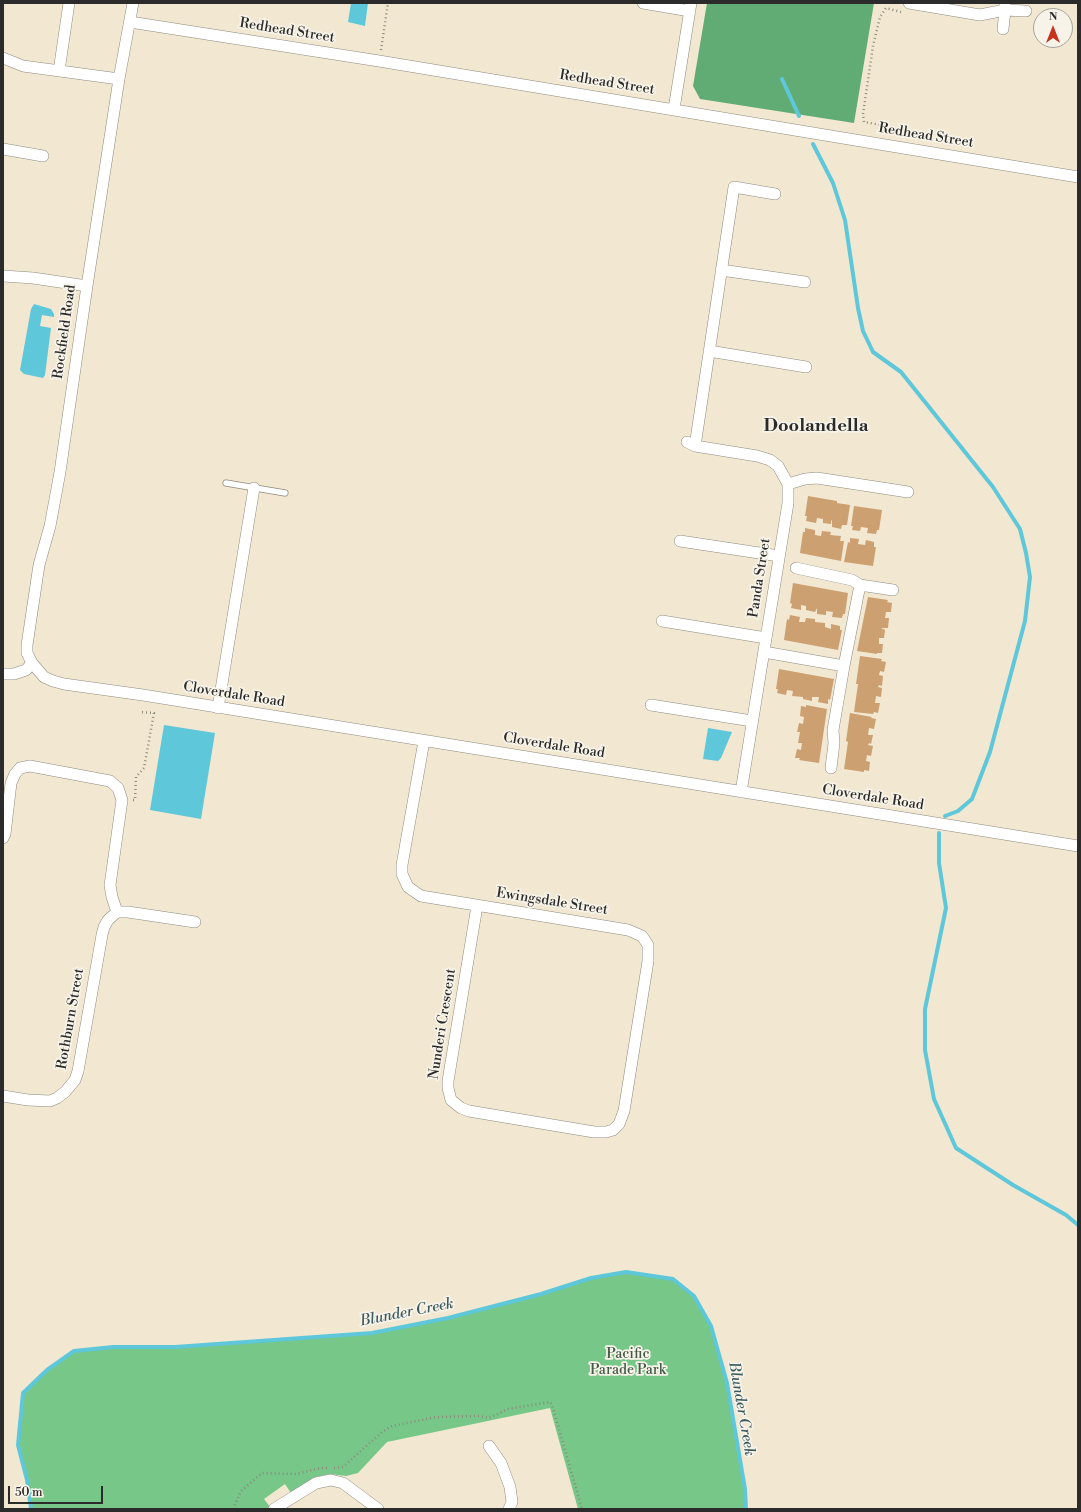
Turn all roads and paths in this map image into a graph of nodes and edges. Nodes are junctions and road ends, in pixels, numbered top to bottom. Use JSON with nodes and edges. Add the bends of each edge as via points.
{"nodes":[{"id":1,"x":69,"y":3,"type":"edge"},
{"id":2,"x":133,"y":3,"type":"edge"},
{"id":3,"x":388,"y":3,"type":"edge"},
{"id":4,"x":643,"y":3,"type":"edge"},
{"id":5,"x":691,"y":7,"type":"edge"},
{"id":6,"x":1005,"y":7,"type":"edge"},
{"id":7,"x":908,"y":8,"type":"edge"},
{"id":8,"x":1026,"y":12,"type":"dead end"},
{"id":9,"x":130,"y":22,"type":"junction"},
{"id":10,"x":1003,"y":29,"type":"dead end"},
{"id":11,"x":3,"y":58,"type":"edge"},
{"id":12,"x":379,"y":61,"type":"junction"},
{"id":13,"x":59,"y":71,"type":"junction"},
{"id":14,"x":119,"y":79,"type":"junction"},
{"id":15,"x":674,"y":110,"type":"junction"},
{"id":16,"x":888,"y":145,"type":"junction"},
{"id":17,"x":3,"y":149,"type":"edge"},
{"id":18,"x":43,"y":156,"type":"dead end"},
{"id":19,"x":1078,"y":177,"type":"edge"},
{"id":20,"x":775,"y":194,"type":"dead end"},
{"id":21,"x":721,"y":270,"type":"junction"},
{"id":22,"x":3,"y":276,"type":"edge"},
{"id":23,"x":805,"y":282,"type":"dead end"},
{"id":24,"x":87,"y":286,"type":"junction"},
{"id":25,"x":709,"y":352,"type":"junction"},
{"id":26,"x":806,"y":367,"type":"dead end"},
{"id":27,"x":226,"y":483,"type":"dead end"},
{"id":28,"x":788,"y":484,"type":"junction"},
{"id":29,"x":254,"y":488,"type":"junction"},
{"id":30,"x":285,"y":492,"type":"dead end"},
{"id":31,"x":908,"y":492,"type":"dead end"},
{"id":32,"x":680,"y":541,"type":"dead end"},
{"id":33,"x":779,"y":556,"type":"junction"},
{"id":34,"x":796,"y":568,"type":"dead end"},
{"id":35,"x":860,"y":585,"type":"junction"},
{"id":36,"x":893,"y":590,"type":"dead end"},
{"id":37,"x":662,"y":621,"type":"dead end"},
{"id":38,"x":766,"y":638,"type":"junction"},
{"id":39,"x":764,"y":652,"type":"junction"},
{"id":40,"x":32,"y":663,"type":"junction"},
{"id":41,"x":844,"y":666,"type":"junction"},
{"id":42,"x":3,"y":674,"type":"edge"},
{"id":43,"x":652,"y":705,"type":"dead end"},
{"id":44,"x":218,"y":708,"type":"junction"},
{"id":45,"x":141,"y":712,"type":"dead end"},
{"id":46,"x":752,"y":722,"type":"junction"},
{"id":47,"x":424,"y":741,"type":"junction"},
{"id":48,"x":831,"y":768,"type":"dead end"},
{"id":49,"x":741,"y":792,"type":"junction"},
{"id":50,"x":122,"y":800,"type":"junction"},
{"id":51,"x":3,"y":838,"type":"edge"},
{"id":52,"x":1078,"y":846,"type":"edge"},
{"id":53,"x":477,"y":906,"type":"junction"},
{"id":54,"x":117,"y":912,"type":"junction"},
{"id":55,"x":195,"y":922,"type":"dead end"},
{"id":56,"x":3,"y":1096,"type":"edge"},
{"id":57,"x":613,"y":1130,"type":"joint"},
{"id":58,"x":489,"y":1446,"type":"dead end"},
{"id":59,"x":232,"y":1509,"type":"edge"},
{"id":60,"x":274,"y":1509,"type":"edge"},
{"id":61,"x":378,"y":1509,"type":"edge"},
{"id":62,"x":509,"y":1509,"type":"edge"},
{"id":63,"x":582,"y":1509,"type":"edge"}],
"edges":[{"from":1,"to":13,"type":"street"},
{"from":2,"to":9,"type":"street","name":"Rockfield Road"},
{"from":3,"to":12,"type":"path"},
{"from":4,"to":5,"type":"street"},
{"from":5,"to":15,"type":"street"},
{"from":6,"to":7,"type":"street","via":[[980,15]]},
{"from":6,"to":8,"type":"street"},
{"from":6,"to":10,"type":"street"},
{"from":7,"to":16,"type":"path","via":[[886,8],[880,17],[870,65],[864,122],[887,126],[890,133]]},
{"from":9,"to":12,"type":"street","name":"Redhead Street"},
{"from":9,"to":14,"type":"street","name":"Rockfield Road"},
{"from":11,"to":13,"type":"street","via":[[23,66]]},
{"from":12,"to":15,"type":"street","name":"Redhead Street"},
{"from":13,"to":14,"type":"street"},
{"from":14,"to":24,"type":"street","name":"Rockfield Road"},
{"from":15,"to":16,"type":"street","name":"Redhead Street"},
{"from":16,"to":19,"type":"street","name":"Redhead Street"},
{"from":17,"to":18,"type":"street"},
{"from":20,"to":21,"type":"street","via":[[734,187]]},
{"from":21,"to":23,"type":"street"},
{"from":21,"to":25,"type":"street"},
{"from":22,"to":24,"type":"street"},
{"from":24,"to":40,"type":"street","name":"Rockfield Road","via":[[60,472],[50,526],[39,564],[29,630],[27,654]]},
{"from":25,"to":26,"type":"street"},
{"from":25,"to":28,"type":"street","name":"Panda Street","via":[[691,444],[770,460],[778,466]]},
{"from":27,"to":29,"type":"lane"},
{"from":28,"to":31,"type":"street","via":[[817,478]]},
{"from":28,"to":33,"type":"street","name":"Panda Street","via":[[788,503]]},
{"from":29,"to":30,"type":"lane"},
{"from":29,"to":44,"type":"street"},
{"from":32,"to":33,"type":"street"},
{"from":33,"to":38,"type":"street","name":"Panda Street"},
{"from":34,"to":35,"type":"street","via":[[852,580]]},
{"from":35,"to":36,"type":"street"},
{"from":35,"to":41,"type":"street"},
{"from":37,"to":38,"type":"street"},
{"from":38,"to":39,"type":"street","name":"Panda Street"},
{"from":39,"to":41,"type":"street"},
{"from":39,"to":46,"type":"street","name":"Panda Street"},
{"from":40,"to":42,"type":"street","via":[[26,670]]},
{"from":40,"to":44,"type":"street","name":"Cloverdale Road","via":[[44,677],[64,684]]},
{"from":41,"to":48,"type":"street","via":[[833,730]]},
{"from":43,"to":46,"type":"street"},
{"from":44,"to":47,"type":"street","name":"Cloverdale Road"},
{"from":45,"to":50,"type":"path","via":[[154,713],[144,768],[136,777],[135,800]]},
{"from":46,"to":49,"type":"street","name":"Panda Street"},
{"from":47,"to":49,"type":"street","name":"Cloverdale Road"},
{"from":47,"to":53,"type":"street","name":"Ewingsdale Street","via":[[402,874],[408,887],[421,896]]},
{"from":49,"to":52,"type":"street","name":"Cloverdale Road"},
{"from":50,"to":51,"type":"street","via":[[118,788],[105,779],[30,766],[20,768],[11,783]]},
{"from":50,"to":54,"type":"street","via":[[110,885]]},
{"from":53,"to":57,"type":"street","name":"Nunderi Crescent","via":[[448,1081],[451,1100],[460,1108],[469,1111],[594,1132]]},
{"from":53,"to":57,"type":"street","name":"Ewingsdale Street","via":[[628,930],[642,936],[646,941],[648,960],[624,1111],[619,1124]]},
{"from":54,"to":55,"type":"street"},
{"from":54,"to":56,"type":"street","name":"Rothburn Street","via":[[104,926],[75,1080],[65,1092],[50,1101]]},
{"from":58,"to":62,"type":"street","via":[[501,1463],[510,1487],[512,1502]]},
{"from":59,"to":63,"type":"path","via":[[241,1491],[262,1473],[296,1474],[321,1468],[343,1467],[392,1426],[436,1417],[489,1418],[508,1409],[550,1402]]},
{"from":60,"to":61,"type":"street","via":[[316,1483],[331,1480],[343,1483]]}]}
